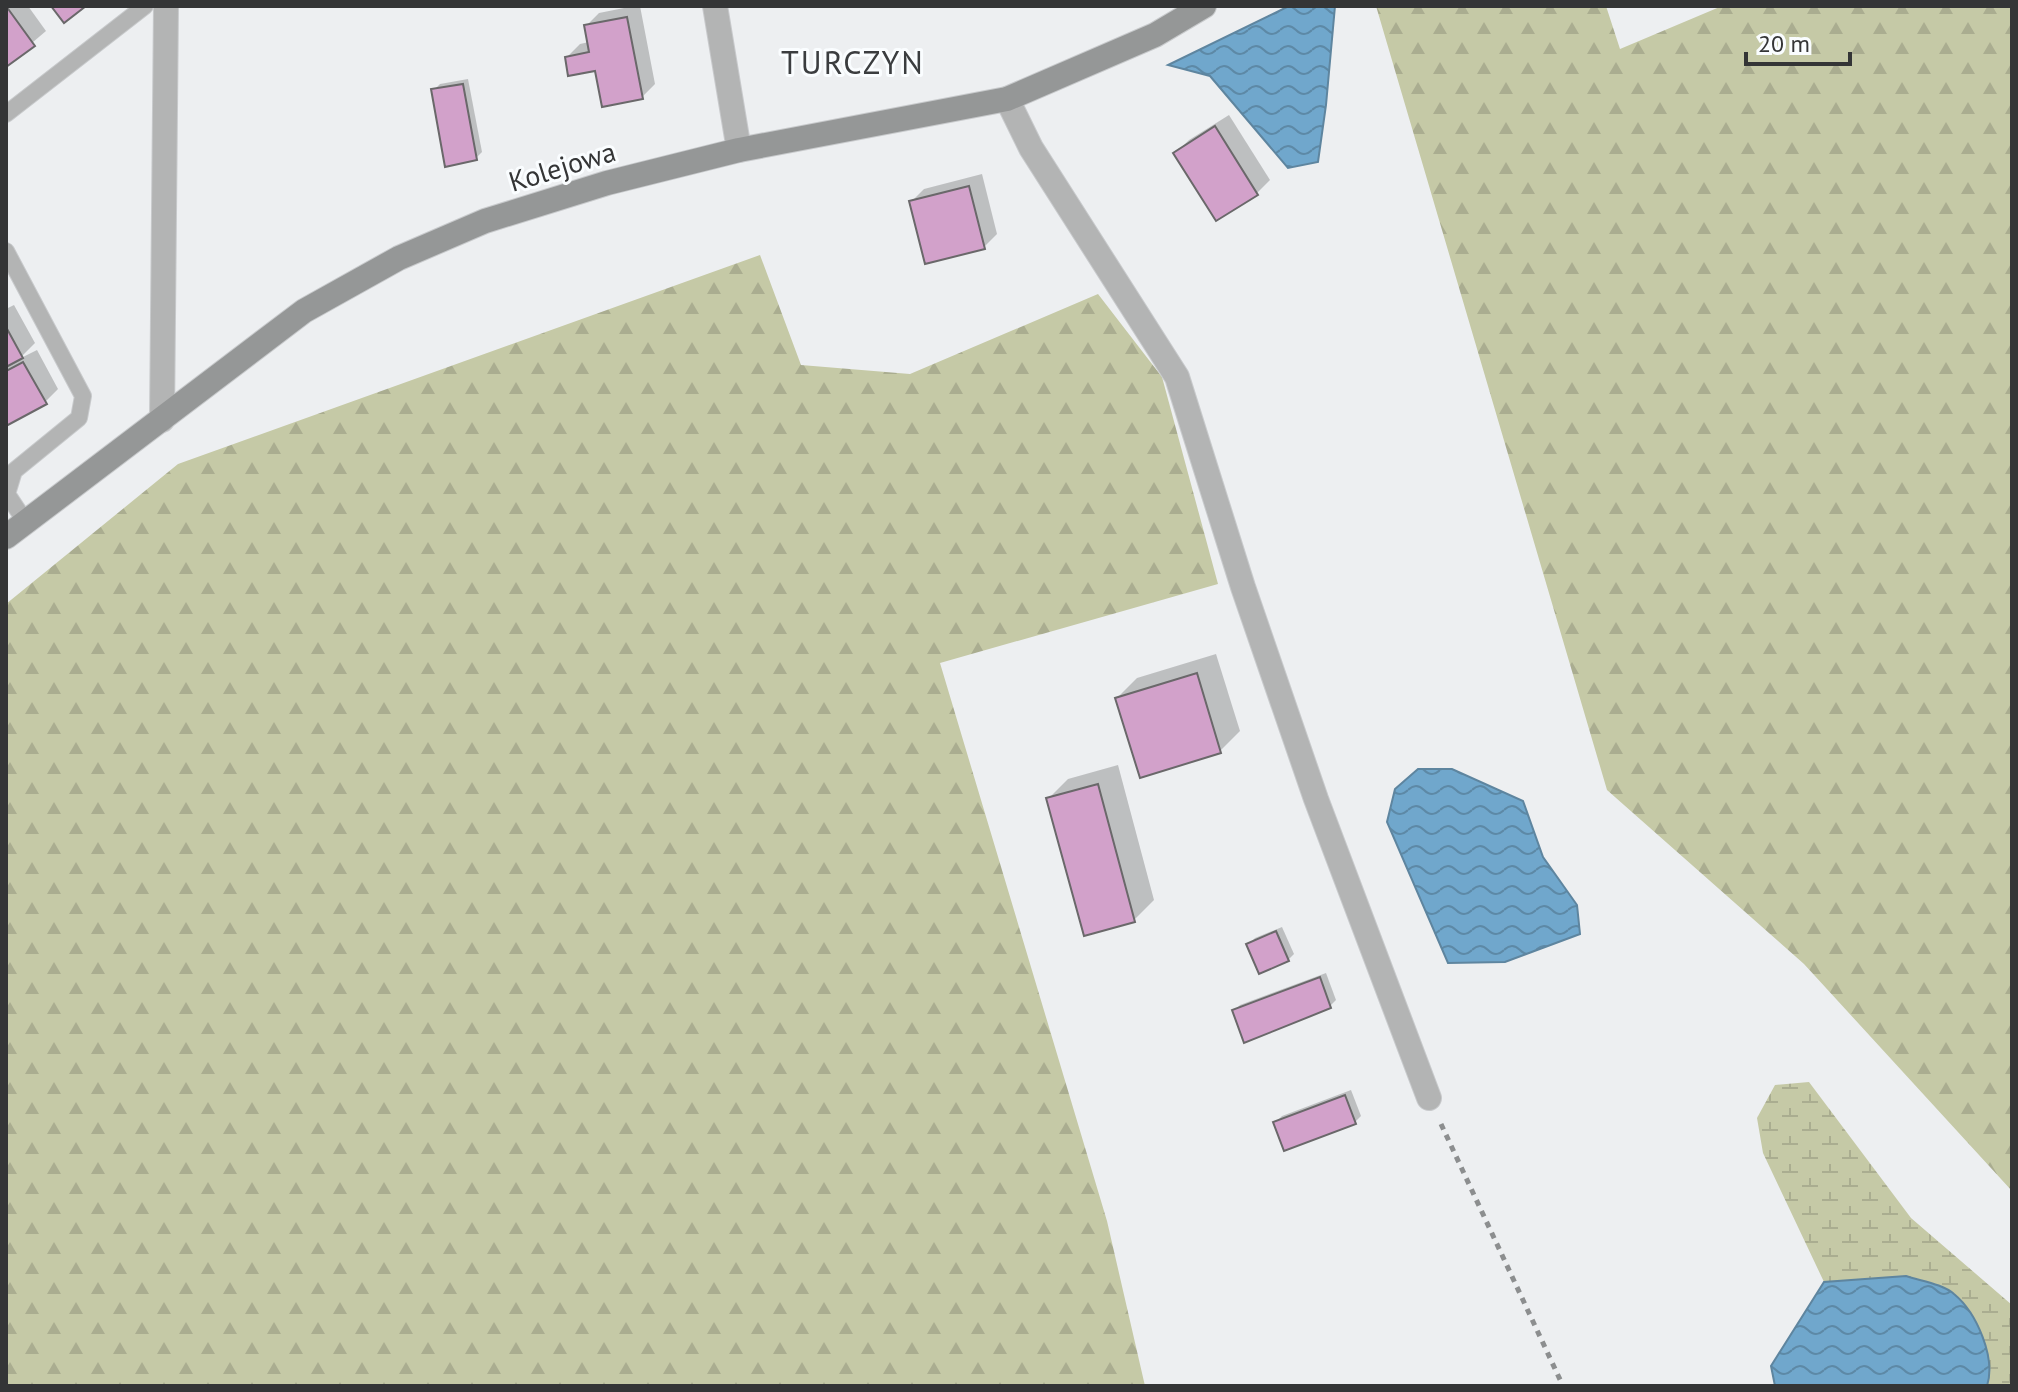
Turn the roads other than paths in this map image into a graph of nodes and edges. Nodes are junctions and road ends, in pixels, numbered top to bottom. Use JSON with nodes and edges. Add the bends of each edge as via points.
{"nodes":[{"id":1,"x":145,"y":6,"type":"edge"},
{"id":2,"x":166,"y":6,"type":"edge"},
{"id":3,"x":715,"y":6,"type":"edge"},
{"id":4,"x":1204,"y":6,"type":"edge"},
{"id":5,"x":1007,"y":99,"type":"junction"},
{"id":6,"x":6,"y":114,"type":"edge"},
{"id":7,"x":739,"y":150,"type":"junction"},
{"id":8,"x":6,"y":251,"type":"edge"},
{"id":9,"x":162,"y":420,"type":"junction"},
{"id":10,"x":25,"y":521,"type":"junction"},
{"id":11,"x":6,"y":537,"type":"edge"},
{"id":12,"x":1429,"y":1098,"type":"road end"}],
"edges":[{"from":1,"to":6,"type":"lane"},
{"from":2,"to":9,"type":"street"},
{"from":3,"to":7,"type":"street"},
{"from":4,"to":5,"type":"street","name":"Kolejowa","via":[[1155,35]]},
{"from":5,"to":7,"type":"street","name":"Kolejowa"},
{"from":5,"to":12,"type":"street","via":[[1031,148],[1177,377],[1316,799]]},
{"from":7,"to":9,"type":"street","name":"Kolejowa","via":[[485,221],[399,258],[304,311]]},
{"from":8,"to":10,"type":"lane","via":[[83,396],[79,418],[14,471],[7,494]]},
{"from":9,"to":10,"type":"street","name":"Kolejowa"},
{"from":10,"to":11,"type":"street","name":"Kolejowa"}]}
